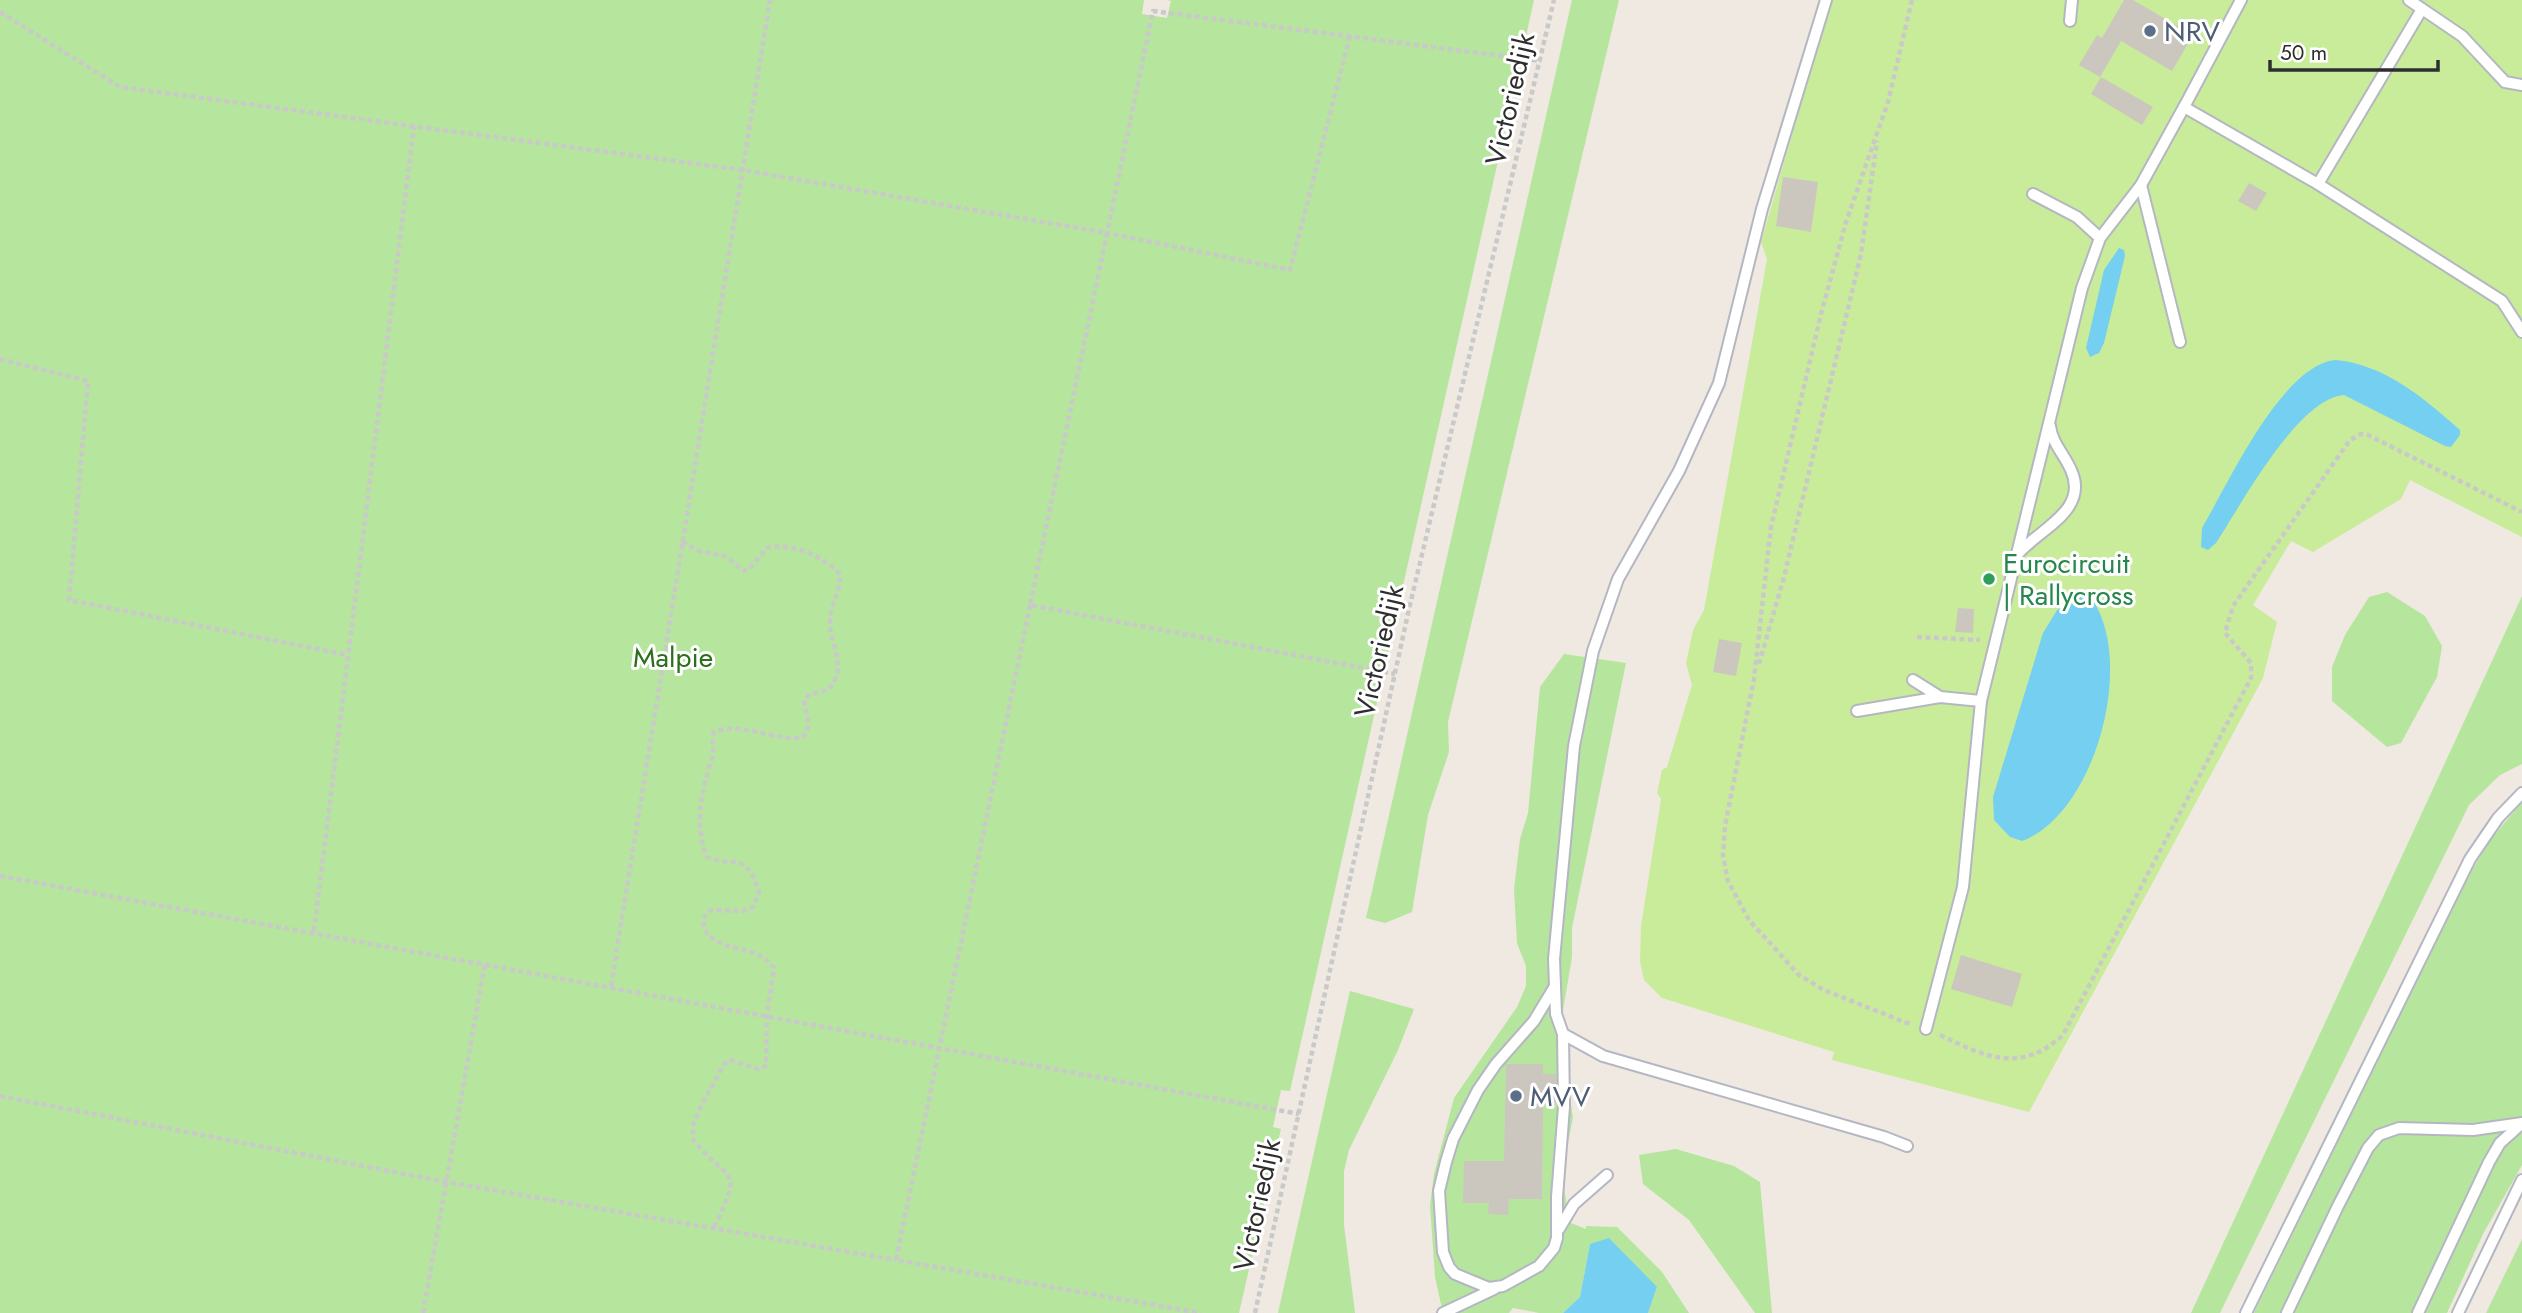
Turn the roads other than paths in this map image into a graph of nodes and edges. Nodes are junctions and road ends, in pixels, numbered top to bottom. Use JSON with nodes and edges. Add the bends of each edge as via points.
{"nodes":[{"id":1,"x":1826,"y":0,"type":"edge"},
{"id":2,"x":2072,"y":0,"type":"edge"},
{"id":3,"x":2241,"y":0,"type":"edge"},
{"id":4,"x":2409,"y":0,"type":"edge"},
{"id":5,"x":2422,"y":9,"type":"junction"},
{"id":6,"x":2070,"y":21,"type":"dead end"},
{"id":7,"x":2522,"y":85,"type":"edge"},
{"id":8,"x":2184,"y":107,"type":"junction"},
{"id":9,"x":2318,"y":184,"type":"junction"},
{"id":10,"x":2141,"y":185,"type":"junction"},
{"id":11,"x":2034,"y":194,"type":"dead end"},
{"id":12,"x":2100,"y":237,"type":"junction"},
{"id":13,"x":2522,"y":332,"type":"edge"},
{"id":14,"x":2180,"y":342,"type":"dead end"},
{"id":15,"x":2050,"y":420,"type":"junction"},
{"id":16,"x":2014,"y":560,"type":"junction"},
{"id":17,"x":1913,"y":680,"type":"dead end"},
{"id":18,"x":1940,"y":697,"type":"junction"},
{"id":19,"x":1981,"y":701,"type":"junction"},
{"id":20,"x":1857,"y":711,"type":"dead end"},
{"id":21,"x":2522,"y":793,"type":"edge"},
{"id":22,"x":1555,"y":986,"type":"junction"},
{"id":23,"x":1926,"y":1029,"type":"road end"},
{"id":24,"x":1563,"y":1034,"type":"junction"},
{"id":25,"x":2522,"y":1124,"type":"edge"},
{"id":26,"x":1907,"y":1146,"type":"dead end"},
{"id":27,"x":1607,"y":1174,"type":"dead end"},
{"id":28,"x":2522,"y":1180,"type":"edge"},
{"id":29,"x":1558,"y":1232,"type":"junction"},
{"id":30,"x":1496,"y":1288,"type":"junction"},
{"id":31,"x":1443,"y":1313,"type":"edge"},
{"id":32,"x":2246,"y":1313,"type":"edge"},
{"id":33,"x":2287,"y":1313,"type":"edge"},
{"id":34,"x":2418,"y":1313,"type":"edge"},
{"id":35,"x":2458,"y":1313,"type":"edge"}],
"edges":[{"from":1,"to":22,"type":"lane","via":[[1762,209],[1719,383],[1679,471],[1618,579],[1593,651],[1574,746]]},
{"from":2,"to":6,"type":"lane"},
{"from":3,"to":8,"type":"lane"},
{"from":4,"to":5,"type":"lane"},
{"from":5,"to":7,"type":"lane","via":[[2462,36],[2505,82]]},
{"from":5,"to":9,"type":"lane"},
{"from":8,"to":9,"type":"lane"},
{"from":8,"to":10,"type":"lane"},
{"from":9,"to":13,"type":"lane","via":[[2502,301]]},
{"from":10,"to":12,"type":"lane"},
{"from":10,"to":14,"type":"lane"},
{"from":11,"to":12,"type":"lane","via":[[2077,217]]},
{"from":12,"to":15,"type":"lane","via":[[2082,288]]},
{"from":15,"to":16,"type":"lane"},
{"from":15,"to":16,"type":"lane","via":[[2054,442],[2073,473],[2073,497],[2061,518]]},
{"from":16,"to":19,"type":"lane"},
{"from":17,"to":18,"type":"lane"},
{"from":18,"to":19,"type":"lane"},
{"from":18,"to":20,"type":"lane"},
{"from":19,"to":23,"type":"lane","via":[[1963,887]]},
{"from":21,"to":32,"type":"lane","via":[[2470,859]]},
{"from":22,"to":24,"type":"lane","via":[[1556,1014]]},
{"from":22,"to":30,"type":"lane","via":[[1534,1021],[1496,1063],[1473,1099],[1453,1139],[1439,1191],[1441,1242],[1448,1267]]},
{"from":24,"to":26,"type":"lane","via":[[1603,1056]]},
{"from":24,"to":29,"type":"lane"},
{"from":25,"to":33,"type":"lane","via":[[2473,1130],[2399,1128],[2379,1135],[2338,1206]]},
{"from":25,"to":34,"type":"lane","via":[[2500,1143],[2489,1162]]},
{"from":27,"to":29,"type":"lane","via":[[1574,1204]]},
{"from":28,"to":35,"type":"lane"},
{"from":29,"to":30,"type":"lane","via":[[1554,1248],[1539,1266]]},
{"from":30,"to":31,"type":"lane"}]}
